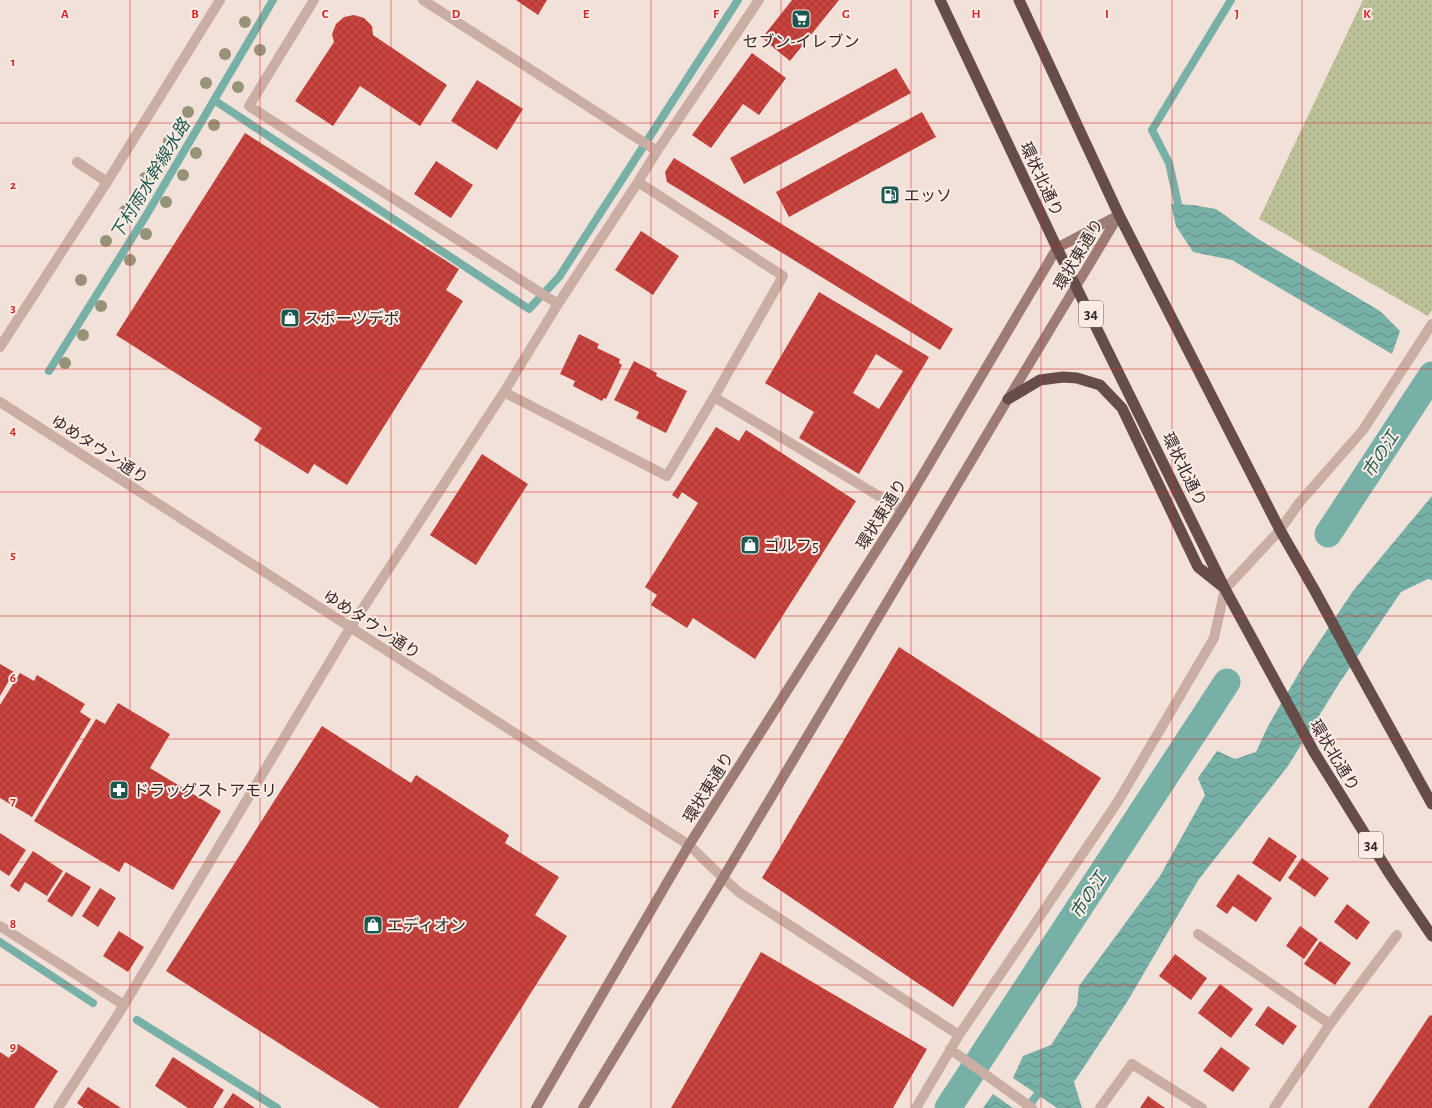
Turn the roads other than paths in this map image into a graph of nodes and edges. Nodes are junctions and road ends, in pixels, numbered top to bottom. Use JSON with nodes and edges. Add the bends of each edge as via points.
{"nodes":[{"id":1,"x":220,"y":0,"type":"edge"},
{"id":2,"x":314,"y":0,"type":"edge"},
{"id":3,"x":422,"y":0,"type":"edge"},
{"id":4,"x":759,"y":0,"type":"edge"},
{"id":5,"x":940,"y":0,"type":"edge"},
{"id":6,"x":1019,"y":0,"type":"edge"},
{"id":7,"x":654,"y":149,"type":"junction"},
{"id":8,"x":77,"y":162,"type":"dead end"},
{"id":9,"x":108,"y":182,"type":"junction"},
{"id":10,"x":638,"y":182,"type":"junction"},
{"id":11,"x":1119,"y":215,"type":"junction"},
{"id":12,"x":1057,"y":248,"type":"junction"},
{"id":13,"x":1077,"y":287,"type":"junction"},
{"id":14,"x":558,"y":304,"type":"junction"},
{"id":15,"x":1432,"y":324,"type":"edge"},
{"id":16,"x":0,"y":347,"type":"edge"},
{"id":17,"x":504,"y":392,"type":"junction"},
{"id":18,"x":714,"y":397,"type":"junction"},
{"id":19,"x":1008,"y":399,"type":"junction"},
{"id":20,"x":0,"y":402,"type":"edge"},
{"id":21,"x":902,"y":510,"type":"junction"},
{"id":22,"x":1280,"y":530,"type":"junction"},
{"id":23,"x":1225,"y":588,"type":"junction"},
{"id":24,"x":350,"y":628,"type":"junction"},
{"id":25,"x":1432,"y":804,"type":"edge"},
{"id":26,"x":689,"y":845,"type":"junction"},
{"id":27,"x":723,"y":878,"type":"junction"},
{"id":28,"x":0,"y":926,"type":"edge"},
{"id":29,"x":1198,"y":934,"type":"dead end"},
{"id":30,"x":1397,"y":935,"type":"dead end"},
{"id":31,"x":1432,"y":936,"type":"edge"},
{"id":32,"x":124,"y":1005,"type":"junction"},
{"id":33,"x":1330,"y":1024,"type":"junction"},
{"id":34,"x":959,"y":1035,"type":"junction"},
{"id":35,"x":950,"y":1049,"type":"junction"},
{"id":36,"x":58,"y":1108,"type":"edge"},
{"id":37,"x":536,"y":1108,"type":"edge"},
{"id":38,"x":583,"y":1108,"type":"edge"},
{"id":39,"x":916,"y":1108,"type":"edge"},
{"id":40,"x":1032,"y":1108,"type":"edge"},
{"id":41,"x":1100,"y":1108,"type":"edge"},
{"id":42,"x":1202,"y":1108,"type":"edge"},
{"id":43,"x":1274,"y":1108,"type":"edge"}],
"edges":[{"from":1,"to":9,"type":"street"},
{"from":2,"to":14,"type":"street","via":[[249,106]]},
{"from":3,"to":7,"type":"street"},
{"from":4,"to":7,"type":"street"},
{"from":5,"to":12,"type":"highway","name":"環状北通り","number":"34"},
{"from":6,"to":11,"type":"highway"},
{"from":7,"to":10,"type":"street"},
{"from":8,"to":9,"type":"street"},
{"from":9,"to":16,"type":"street"},
{"from":10,"to":14,"type":"street"},
{"from":10,"to":18,"type":"street","via":[[783,276]]},
{"from":11,"to":12,"type":"main road","name":"環状東通り"},
{"from":11,"to":13,"type":"main road","name":"環状東通り"},
{"from":11,"to":22,"type":"highway"},
{"from":12,"to":13,"type":"highway","name":"環状北通り","number":"34"},
{"from":12,"to":21,"type":"main road","name":"環状東通り"},
{"from":13,"to":19,"type":"main road","name":"環状東通り"},
{"from":13,"to":23,"type":"highway","name":"環状北通り","number":"34"},
{"from":14,"to":17,"type":"street"},
{"from":15,"to":22,"type":"street","via":[[1363,430]]},
{"from":17,"to":18,"type":"street","via":[[667,476]]},
{"from":17,"to":24,"type":"street"},
{"from":18,"to":21,"type":"street"},
{"from":19,"to":23,"type":"highway","via":[[1040,380],[1077,378],[1100,385],[1122,408],[1198,567]]},
{"from":19,"to":27,"type":"main road","name":"環状東通り"},
{"from":20,"to":24,"type":"street","name":"ゆめタウン通り"},
{"from":21,"to":26,"type":"main road","name":"環状東通り"},
{"from":22,"to":23,"type":"street"},
{"from":22,"to":25,"type":"highway"},
{"from":23,"to":31,"type":"highway","name":"環状北通り","number":"34","via":[[1314,752],[1391,876]]},
{"from":23,"to":34,"type":"street","via":[[1214,638],[1117,803]]},
{"from":24,"to":26,"type":"street","name":"ゆめタウン通り"},
{"from":24,"to":32,"type":"street"},
{"from":26,"to":27,"type":"street","name":"ゆめタウン通り"},
{"from":26,"to":37,"type":"main road","name":"環状東通り"},
{"from":27,"to":34,"type":"street","name":"ゆめタウン通り","via":[[740,893]]},
{"from":27,"to":38,"type":"main road","name":"環状東通り"},
{"from":28,"to":32,"type":"street"},
{"from":29,"to":33,"type":"street"},
{"from":30,"to":33,"type":"street"},
{"from":32,"to":36,"type":"street"},
{"from":33,"to":43,"type":"street"},
{"from":34,"to":35,"type":"street"},
{"from":35,"to":39,"type":"street"},
{"from":35,"to":40,"type":"street"},
{"from":41,"to":42,"type":"street","via":[[1132,1064]]}]}
